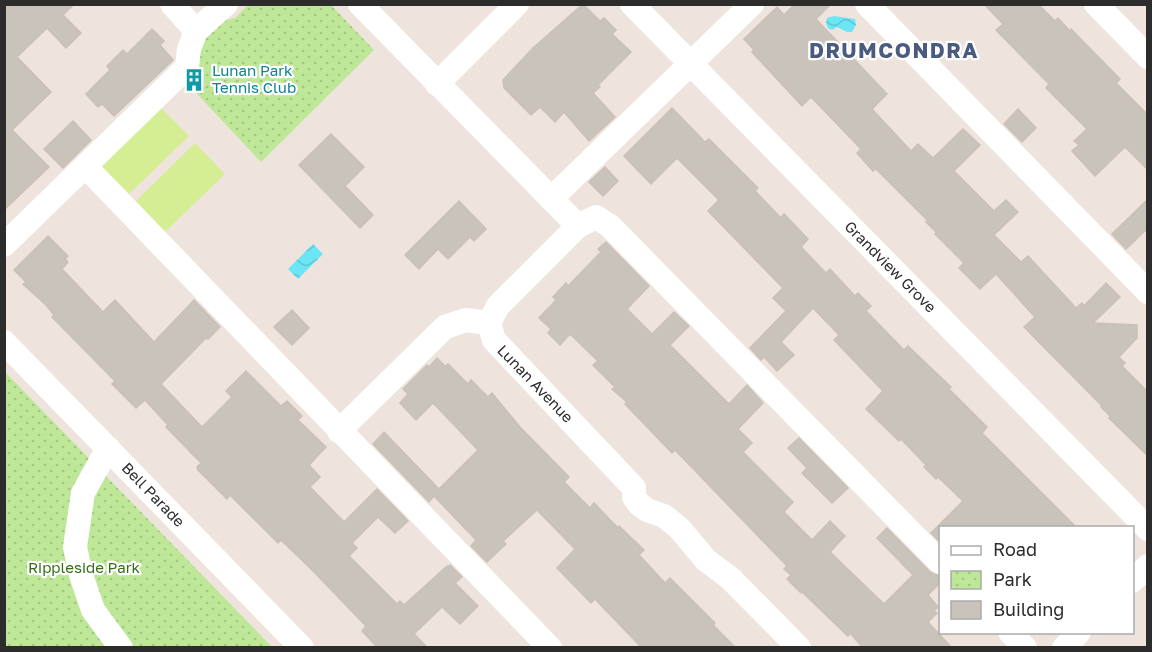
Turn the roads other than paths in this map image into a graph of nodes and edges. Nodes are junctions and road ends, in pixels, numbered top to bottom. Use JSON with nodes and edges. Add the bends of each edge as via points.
{"nodes":[{"id":1,"x":172,"y":4,"type":"edge"},
{"id":2,"x":226,"y":4,"type":"edge"},
{"id":3,"x":360,"y":4,"type":"edge"},
{"id":4,"x":517,"y":4,"type":"edge"},
{"id":5,"x":632,"y":4,"type":"edge"},
{"id":6,"x":752,"y":4,"type":"edge"},
{"id":7,"x":867,"y":4,"type":"edge"},
{"id":8,"x":1096,"y":4,"type":"edge"},
{"id":9,"x":196,"y":31,"type":"junction"},
{"id":10,"x":1148,"y":57,"type":"edge"},
{"id":11,"x":692,"y":65,"type":"junction"},
{"id":12,"x":437,"y":84,"type":"junction"},
{"id":13,"x":86,"y":167,"type":"junction"},
{"id":14,"x":551,"y":199,"type":"junction"},
{"id":15,"x":578,"y":226,"type":"junction"},
{"id":16,"x":4,"y":245,"type":"edge"},
{"id":17,"x":1148,"y":292,"type":"edge"},
{"id":18,"x":489,"y":323,"type":"junction"},
{"id":19,"x":4,"y":342,"type":"edge"},
{"id":20,"x":339,"y":431,"type":"junction"},
{"id":21,"x":108,"y":448,"type":"junction"},
{"id":22,"x":1148,"y":529,"type":"edge"},
{"id":23,"x":939,"y":561,"type":"edge"},
{"id":24,"x":1148,"y":566,"type":"edge"},
{"id":25,"x":1134,"y":579,"type":"edge"},
{"id":26,"x":1011,"y":634,"type":"edge"},
{"id":27,"x":1078,"y":634,"type":"edge"},
{"id":28,"x":121,"y":648,"type":"edge"},
{"id":29,"x":302,"y":648,"type":"edge"},
{"id":30,"x":550,"y":648,"type":"edge"},
{"id":31,"x":798,"y":648,"type":"edge"},
{"id":32,"x":1025,"y":648,"type":"edge"},
{"id":33,"x":1064,"y":648,"type":"edge"}],
"edges":[{"from":1,"to":9,"type":"street"},
{"from":2,"to":9,"type":"street"},
{"from":3,"to":12,"type":"street"},
{"from":4,"to":12,"type":"street"},
{"from":5,"to":11,"type":"street","name":"Grandview Grove"},
{"from":6,"to":11,"type":"street"},
{"from":7,"to":17,"type":"street"},
{"from":8,"to":10,"type":"street"},
{"from":9,"to":13,"type":"street","via":[[187,67]]},
{"from":11,"to":14,"type":"street"},
{"from":11,"to":22,"type":"street","name":"Grandview Grove"},
{"from":12,"to":14,"type":"street"},
{"from":13,"to":16,"type":"street"},
{"from":13,"to":20,"type":"street"},
{"from":14,"to":15,"type":"street"},
{"from":15,"to":18,"type":"street","via":[[498,306]]},
{"from":15,"to":23,"type":"street","via":[[596,217],[610,226]]},
{"from":18,"to":20,"type":"street","via":[[466,320],[446,327]]},
{"from":18,"to":31,"type":"street","name":"Lunan Avenue","via":[[494,340],[634,488],[639,504],[664,516]]},
{"from":19,"to":21,"type":"street","name":"Bell Parade"},
{"from":20,"to":30,"type":"street"},
{"from":21,"to":28,"type":"street","via":[[83,493],[75,547],[93,610]]},
{"from":21,"to":29,"type":"street","name":"Bell Parade"},
{"from":24,"to":25,"type":"street"},
{"from":26,"to":32,"type":"street"},
{"from":27,"to":33,"type":"street"}]}
